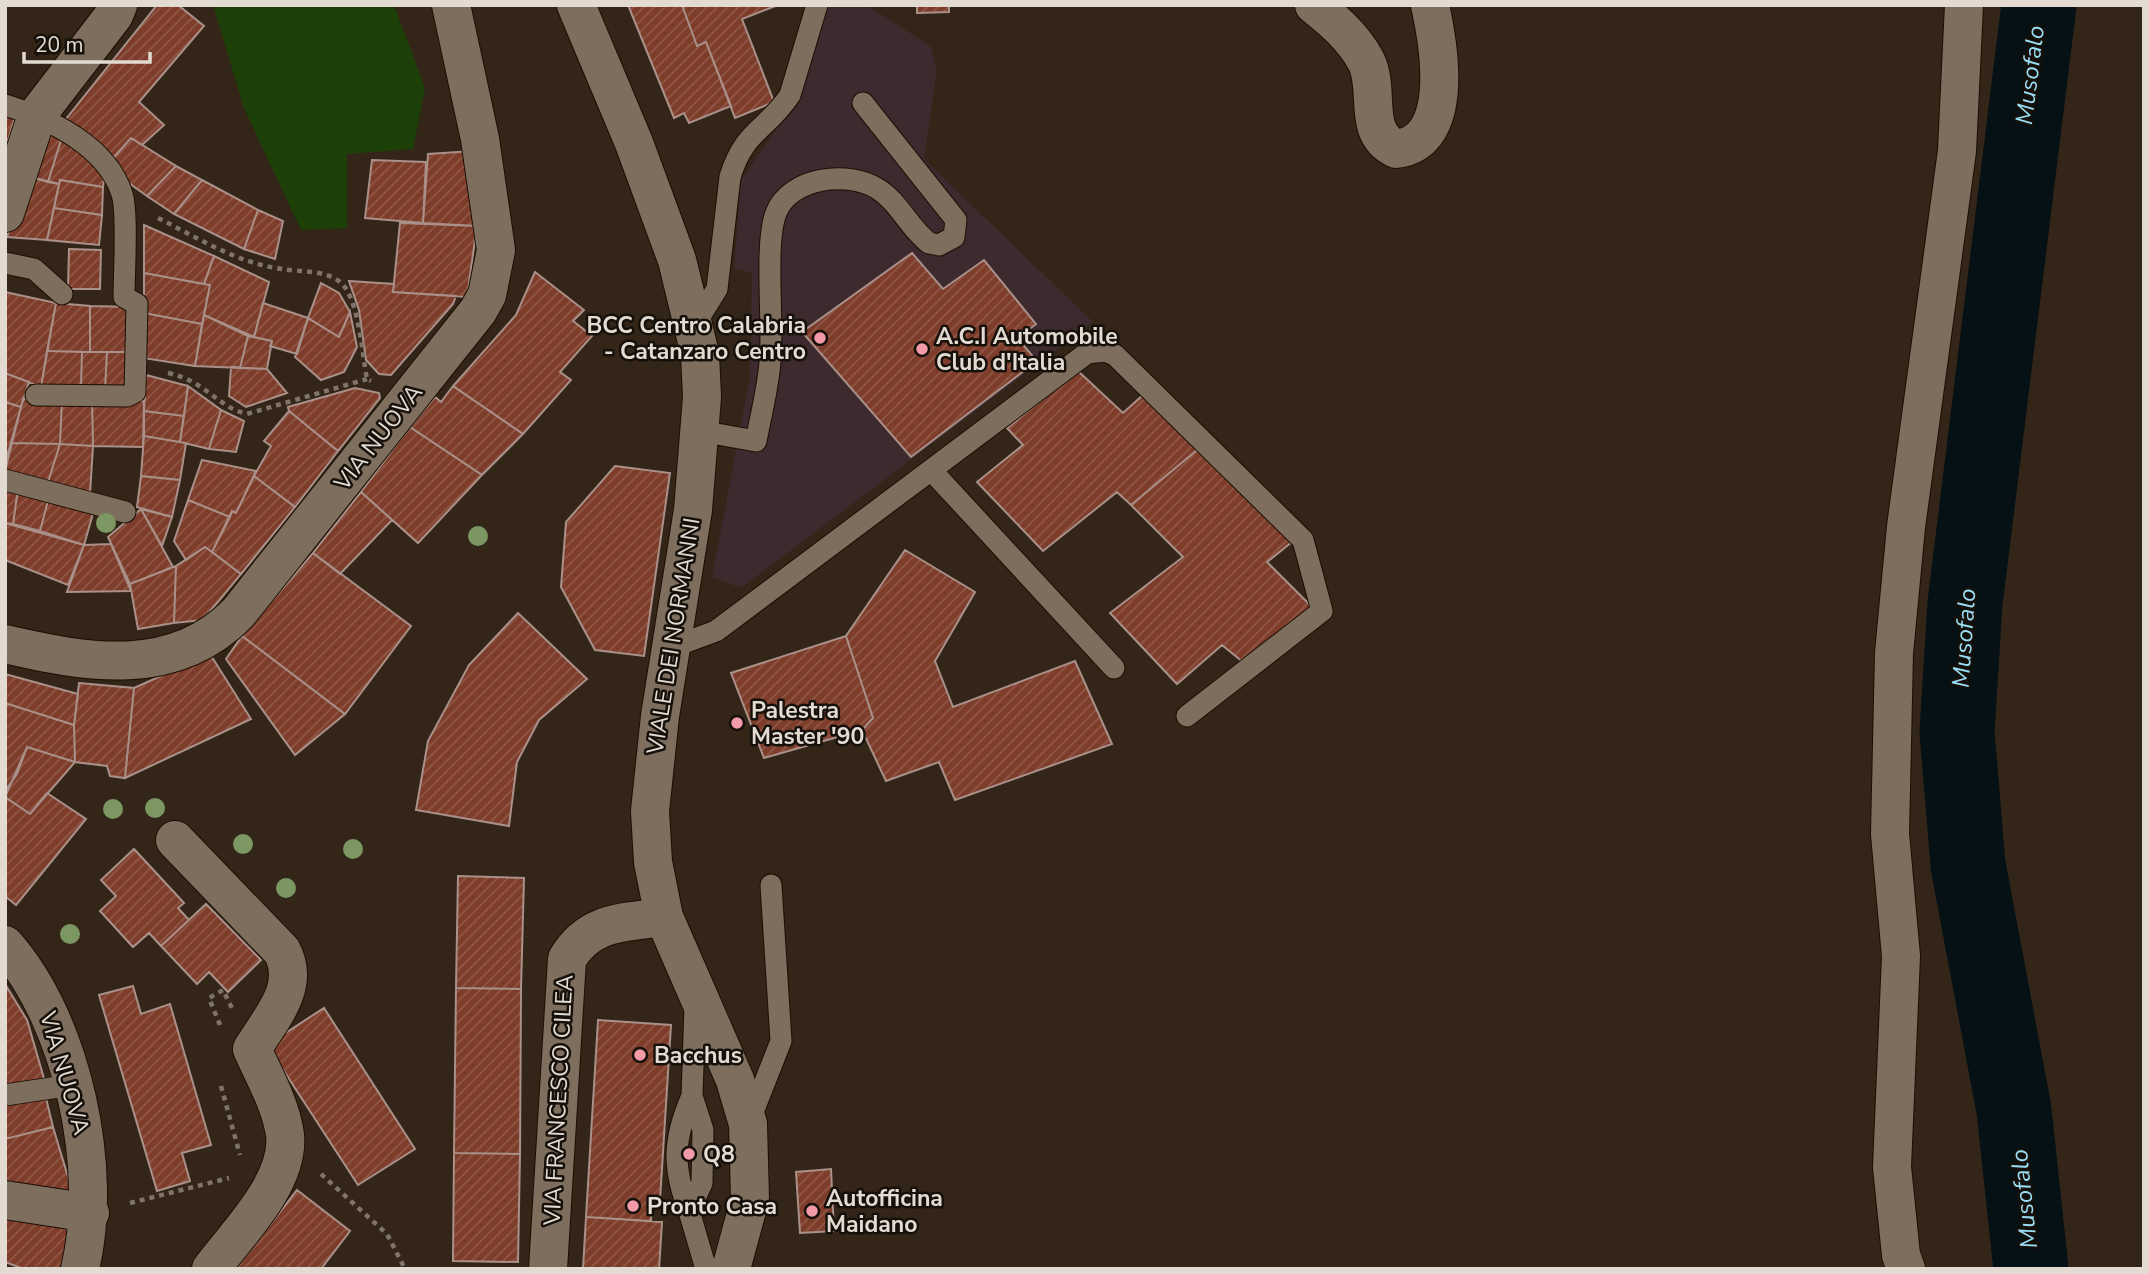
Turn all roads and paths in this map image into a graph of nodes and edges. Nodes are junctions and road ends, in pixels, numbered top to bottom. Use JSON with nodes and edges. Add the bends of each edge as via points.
{"nodes":[{"id":1,"x":118,"y":5,"type":"edge"},
{"id":2,"x":451,"y":5,"type":"edge"},
{"id":3,"x":576,"y":5,"type":"edge"},
{"id":4,"x":817,"y":5,"type":"edge"},
{"id":5,"x":1314,"y":5,"type":"edge"},
{"id":6,"x":1430,"y":5,"type":"edge"},
{"id":7,"x":1964,"y":5,"type":"edge"},
{"id":8,"x":863,"y":103,"type":"dead end"},
{"id":9,"x":21,"y":110,"type":"edge"},
{"id":10,"x":122,"y":195,"type":"junction"},
{"id":11,"x":5,"y":213,"type":"edge"},
{"id":12,"x":5,"y":263,"type":"edge"},
{"id":13,"x":62,"y":295,"type":"dead end"},
{"id":14,"x":694,"y":326,"type":"junction"},
{"id":15,"x":137,"y":367,"type":"junction"},
{"id":16,"x":367,"y":379,"type":"junction"},
{"id":17,"x":36,"y":395,"type":"dead end"},
{"id":18,"x":412,"y":395,"type":"junction"},
{"id":19,"x":700,"y":431,"type":"junction"},
{"id":20,"x":931,"y":470,"type":"junction"},
{"id":21,"x":5,"y":480,"type":"edge"},
{"id":22,"x":125,"y":512,"type":"dead end"},
{"id":23,"x":5,"y":644,"type":"edge"},
{"id":24,"x":670,"y":648,"type":"junction"},
{"id":25,"x":1114,"y":668,"type":"dead end"},
{"id":26,"x":1188,"y":716,"type":"dead end"},
{"id":27,"x":175,"y":840,"type":"dead end"},
{"id":28,"x":771,"y":886,"type":"dead end"},
{"id":29,"x":664,"y":917,"type":"junction"},
{"id":30,"x":5,"y":945,"type":"edge"},
{"id":31,"x":696,"y":994,"type":"junction"},
{"id":32,"x":239,"y":1042,"type":"junction"},
{"id":33,"x":220,"y":1084,"type":"dead end"},
{"id":34,"x":72,"y":1085,"type":"junction"},
{"id":35,"x":5,"y":1095,"type":"edge"},
{"id":36,"x":748,"y":1124,"type":"junction"},
{"id":37,"x":243,"y":1163,"type":"dead end"},
{"id":38,"x":314,"y":1169,"type":"dead end"},
{"id":39,"x":233,"y":1177,"type":"dead end"},
{"id":40,"x":5,"y":1200,"type":"edge"},
{"id":41,"x":90,"y":1213,"type":"junction"},
{"id":42,"x":129,"y":1215,"type":"dead end"},
{"id":43,"x":80,"y":1269,"type":"edge"},
{"id":44,"x":211,"y":1269,"type":"edge"},
{"id":45,"x":405,"y":1269,"type":"edge"},
{"id":46,"x":548,"y":1269,"type":"edge"},
{"id":47,"x":706,"y":1269,"type":"edge"},
{"id":48,"x":732,"y":1269,"type":"edge"},
{"id":49,"x":1906,"y":1269,"type":"edge"}],
"edges":[{"from":1,"to":9,"type":"street","via":[[114,15]]},
{"from":2,"to":18,"type":"street","name":"VIA NUOVA","via":[[480,138],[496,250],[482,303]]},
{"from":3,"to":14,"type":"street","name":"VIALE DEI NORMANNI","via":[[634,143]]},
{"from":4,"to":14,"type":"lane","via":[[790,95],[782,108],[753,132],[736,160],[717,289]]},
{"from":5,"to":6,"type":"street","via":[[1337,24],[1365,60],[1373,77],[1379,137],[1396,149],[1419,143],[1438,100],[1439,59]]},
{"from":7,"to":49,"type":"street","via":[[1957,151],[1906,527],[1892,694],[1890,834],[1901,956],[1892,1167]]},
{"from":8,"to":19,"type":"lane","via":[[956,220],[954,237],[939,245],[929,243],[880,190],[854,180],[820,181],[792,192],[781,203],[772,229],[770,363],[756,441]]},
{"from":9,"to":10,"type":"lane","via":[[101,157]]},
{"from":9,"to":11,"type":"street"},
{"from":10,"to":15,"type":"lane","via":[[124,297],[137,304]]},
{"from":10,"to":16,"type":"path","via":[[232,256],[341,282],[354,308]]},
{"from":12,"to":13,"type":"lane","via":[[34,269]]},
{"from":14,"to":19,"type":"street","name":"VIALE DEI NORMANNI","via":[[700,354]]},
{"from":15,"to":16,"type":"path","via":[[186,377],[235,411],[247,414]]},
{"from":15,"to":17,"type":"lane","via":[[137,388],[127,396]]},
{"from":16,"to":18,"type":"path"},
{"from":18,"to":23,"type":"street","name":"VIA NUOVA","via":[[238,612],[204,642],[181,652],[126,661],[46,654]]},
{"from":19,"to":24,"type":"street","name":"VIALE DEI NORMANNI","via":[[693,510]]},
{"from":20,"to":24,"type":"lane","via":[[716,631]]},
{"from":20,"to":25,"type":"lane"},
{"from":20,"to":26,"type":"lane","via":[[1087,353],[1115,355],[1303,540],[1322,611]]},
{"from":21,"to":22,"type":"lane"},
{"from":24,"to":29,"type":"street","name":"VIALE DEI NORMANNI","via":[[650,811],[653,862]]},
{"from":27,"to":32,"type":"street","via":[[282,951],[288,963],[287,990]]},
{"from":28,"to":36,"type":"lane","via":[[781,1041]]},
{"from":29,"to":31,"type":"street","name":"VIALE DEI NORMANNI"},
{"from":29,"to":46,"type":"street","name":"VIA FRANCESCO CILEA","via":[[608,925],[587,934],[567,959]]},
{"from":30,"to":34,"type":"street","name":"VIA NUOVA","via":[[49,1011]]},
{"from":31,"to":36,"type":"street","name":"VIALE DEI NORMANNI","via":[[736,1080]]},
{"from":31,"to":47,"type":"lane","via":[[692,1096],[703,1130],[702,1183],[689,1210]]},
{"from":32,"to":32,"type":"path","via":[[223,990],[209,998]]},
{"from":32,"to":44,"type":"street","via":[[281,1116],[285,1137],[274,1185]]},
{"from":33,"to":37,"type":"path"},
{"from":34,"to":35,"type":"lane"},
{"from":34,"to":41,"type":"street","name":"VIA NUOVA","via":[[85,1142]]},
{"from":36,"to":48,"type":"street","name":"VIALE DEI NORMANNI","via":[[750,1199]]},
{"from":38,"to":45,"type":"path","via":[[387,1234]]},
{"from":39,"to":42,"type":"path","via":[[130,1202]]},
{"from":40,"to":41,"type":"street"},
{"from":41,"to":43,"type":"street","name":"VIA NUOVA"}]}
